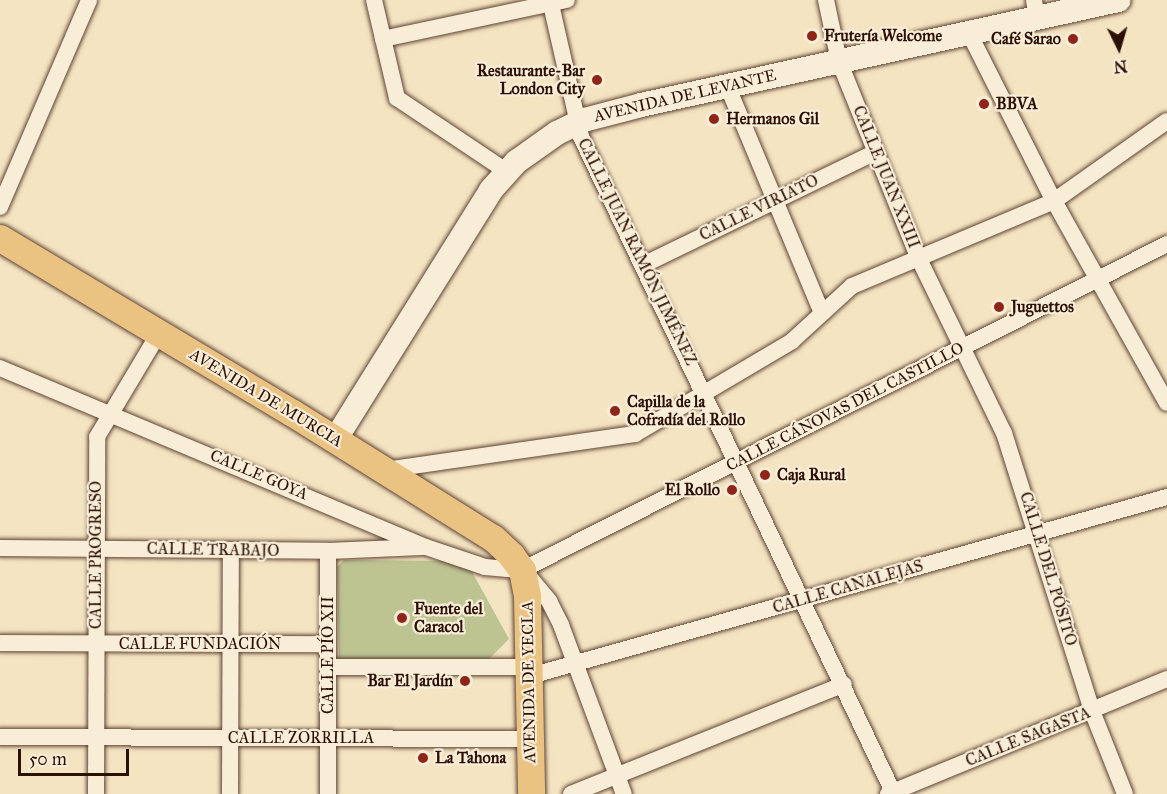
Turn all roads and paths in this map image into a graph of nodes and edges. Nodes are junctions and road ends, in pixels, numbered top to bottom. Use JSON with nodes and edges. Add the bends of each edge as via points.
{"nodes":[{"id":1,"x":89,"y":0,"type":"edge"},
{"id":2,"x":374,"y":0,"type":"edge"},
{"id":3,"x":826,"y":0,"type":"edge"},
{"id":4,"x":1119,"y":0,"type":"edge"},
{"id":5,"x":556,"y":1,"type":"edge"},
{"id":6,"x":1036,"y":9,"type":"edge"},
{"id":7,"x":969,"y":33,"type":"junction"},
{"id":8,"x":383,"y":39,"type":"junction"},
{"id":9,"x":839,"y":61,"type":"junction"},
{"id":10,"x":727,"y":85,"type":"junction"},
{"id":11,"x":1167,"y":121,"type":"edge"},
{"id":12,"x":576,"y":123,"type":"junction"},
{"id":13,"x":876,"y":152,"type":"junction"},
{"id":14,"x":507,"y":171,"type":"junction"},
{"id":15,"x":777,"y":200,"type":"junction"},
{"id":16,"x":1054,"y":201,"type":"junction"},
{"id":17,"x":0,"y":207,"type":"edge"},
{"id":18,"x":0,"y":238,"type":"edge"},
{"id":19,"x":1167,"y":244,"type":"edge"},
{"id":20,"x":918,"y":257,"type":"junction"},
{"id":21,"x":643,"y":265,"type":"junction"},
{"id":22,"x":1096,"y":281,"type":"junction"},
{"id":23,"x":822,"y":313,"type":"junction"},
{"id":24,"x":159,"y":333,"type":"junction"},
{"id":25,"x":961,"y":349,"type":"junction"},
{"id":26,"x":0,"y":368,"type":"edge"},
{"id":27,"x":704,"y":392,"type":"junction"},
{"id":28,"x":1167,"y":403,"type":"edge"},
{"id":29,"x":112,"y":412,"type":"junction"},
{"id":30,"x":335,"y":440,"type":"junction"},
{"id":31,"x":737,"y":462,"type":"junction"},
{"id":32,"x":384,"y":471,"type":"junction"},
{"id":33,"x":1167,"y":497,"type":"edge"},
{"id":34,"x":1037,"y":534,"type":"junction"},
{"id":35,"x":426,"y":547,"type":"junction"},
{"id":36,"x":0,"y":548,"type":"edge"},
{"id":37,"x":95,"y":549,"type":"junction"},
{"id":38,"x":231,"y":550,"type":"junction"},
{"id":39,"x":328,"y":551,"type":"junction"},
{"id":40,"x":522,"y":570,"type":"junction"},
{"id":41,"x":803,"y":599,"type":"junction"},
{"id":42,"x":0,"y":643,"type":"edge"},
{"id":43,"x":95,"y":644,"type":"junction"},
{"id":44,"x":231,"y":644,"type":"junction"},
{"id":45,"x":328,"y":644,"type":"junction"},
{"id":46,"x":576,"y":664,"type":"junction"},
{"id":47,"x":328,"y":667,"type":"junction"},
{"id":48,"x":529,"y":672,"type":"junction"},
{"id":49,"x":1167,"y":679,"type":"edge"},
{"id":50,"x":844,"y":684,"type":"junction"},
{"id":51,"x":1092,"y":711,"type":"junction"},
{"id":52,"x":0,"y":737,"type":"edge"},
{"id":53,"x":96,"y":737,"type":"junction"},
{"id":54,"x":230,"y":738,"type":"junction"},
{"id":55,"x":328,"y":738,"type":"junction"},
{"id":56,"x":530,"y":739,"type":"junction"},
{"id":57,"x":617,"y":777,"type":"junction"},
{"id":58,"x":892,"y":793,"type":"edge"},
{"id":59,"x":96,"y":794,"type":"edge"},
{"id":60,"x":230,"y":794,"type":"edge"},
{"id":61,"x":328,"y":794,"type":"edge"},
{"id":62,"x":531,"y":794,"type":"edge"},
{"id":63,"x":571,"y":794,"type":"edge"},
{"id":64,"x":624,"y":794,"type":"edge"},
{"id":65,"x":1125,"y":794,"type":"edge"}],
"edges":[{"from":1,"to":17,"type":"street"},
{"from":2,"to":8,"type":"street"},
{"from":3,"to":9,"type":"street","name":"CALLE JUAN XXIII"},
{"from":4,"to":6,"type":"main road","name":"AVENIDA DE LEVANTE"},
{"from":5,"to":8,"type":"street"},
{"from":5,"to":12,"type":"street","name":"CALLE JUAN RAMÓN JIMÉNEZ"},
{"from":6,"to":7,"type":"main road","name":"AVENIDA DE LEVANTE"},
{"from":7,"to":9,"type":"main road","name":"AVENIDA DE LEVANTE"},
{"from":7,"to":16,"type":"street"},
{"from":8,"to":14,"type":"street","via":[[397,98]]},
{"from":9,"to":10,"type":"main road","name":"AVENIDA DE LEVANTE"},
{"from":9,"to":13,"type":"street","name":"CALLE JUAN XXIII"},
{"from":10,"to":12,"type":"main road","name":"AVENIDA DE LEVANTE"},
{"from":10,"to":15,"type":"street"},
{"from":11,"to":16,"type":"street"},
{"from":12,"to":14,"type":"main road","name":"AVENIDA DE LEVANTE","via":[[534,147]]},
{"from":12,"to":21,"type":"street","name":"CALLE JUAN RAMÓN JIMÉNEZ"},
{"from":13,"to":15,"type":"street","name":"CALLE VIRIATO"},
{"from":13,"to":20,"type":"street","name":"CALLE JUAN XXIII"},
{"from":14,"to":30,"type":"main road","name":"AVENIDA DE LEVANTE","via":[[453,249]]},
{"from":15,"to":21,"type":"street","name":"CALLE VIRIATO"},
{"from":15,"to":23,"type":"street"},
{"from":16,"to":20,"type":"street"},
{"from":16,"to":22,"type":"street"},
{"from":18,"to":24,"type":"main road","name":"AVENIDA DE MURCIA"},
{"from":19,"to":22,"type":"street","name":"CALLE CÁNOVAS DEL CASTILLO"},
{"from":20,"to":23,"type":"street","via":[[852,286]]},
{"from":20,"to":25,"type":"street","name":"CALLE JUAN XXIII"},
{"from":21,"to":27,"type":"street","name":"CALLE JUAN RAMÓN JIMÉNEZ"},
{"from":22,"to":25,"type":"street","name":"CALLE CÁNOVAS DEL CASTILLO"},
{"from":22,"to":28,"type":"street"},
{"from":23,"to":27,"type":"street","via":[[792,341]]},
{"from":24,"to":29,"type":"street","name":"CALLE PROGRESO"},
{"from":24,"to":30,"type":"main road","name":"AVENIDA DE MURCIA"},
{"from":25,"to":31,"type":"street","name":"CALLE CÁNOVAS DEL CASTILLO"},
{"from":25,"to":34,"type":"street","name":"CALLE DEL PÓSITO","via":[[1004,434]]},
{"from":26,"to":29,"type":"street","name":"CALLE GOYA"},
{"from":27,"to":31,"type":"street","name":"CALLE JUAN RAMÓN JIMÉNEZ"},
{"from":27,"to":32,"type":"street","via":[[635,434]]},
{"from":29,"to":35,"type":"street","name":"CALLE GOYA"},
{"from":29,"to":37,"type":"street","name":"CALLE PROGRESO","via":[[97,437]]},
{"from":30,"to":32,"type":"main road","name":"AVENIDA DE MURCIA"},
{"from":31,"to":40,"type":"street","name":"CALLE CÁNOVAS DEL CASTILLO"},
{"from":31,"to":41,"type":"street","name":"CALLE JUAN RAMÓN JIMÉNEZ"},
{"from":32,"to":40,"type":"main road","name":"AVENIDA DE MURCIA","via":[[493,538]]},
{"from":33,"to":34,"type":"street","name":"CALLE CANALEJAS"},
{"from":34,"to":41,"type":"street","name":"CALLE CANALEJAS"},
{"from":34,"to":51,"type":"street","name":"CALLE DEL PÓSITO"},
{"from":35,"to":39,"type":"street","name":"CALLE TRABAJO"},
{"from":35,"to":40,"type":"street","name":"CALLE GOYA","via":[[485,567]]},
{"from":36,"to":37,"type":"street","name":"CALLE TRABAJO"},
{"from":37,"to":38,"type":"street","name":"CALLE TRABAJO"},
{"from":37,"to":43,"type":"street","name":"CALLE PROGRESO"},
{"from":38,"to":39,"type":"street","name":"CALLE TRABAJO"},
{"from":38,"to":44,"type":"street"},
{"from":39,"to":45,"type":"street","name":"CALLE PÍO XII"},
{"from":40,"to":46,"type":"street","via":[[549,601]]},
{"from":40,"to":48,"type":"main road","name":"AVENIDA DE YECLA","via":[[527,596]]},
{"from":41,"to":46,"type":"street","name":"CALLE CANALEJAS"},
{"from":41,"to":50,"type":"street","name":"CALLE JUAN RAMÓN JIMÉNEZ"},
{"from":42,"to":43,"type":"street","name":"CALLE FUNDACIÓN"},
{"from":43,"to":44,"type":"street","name":"CALLE FUNDACIÓN"},
{"from":43,"to":53,"type":"street","name":"CALLE PROGRESO"},
{"from":44,"to":45,"type":"street","name":"CALLE FUNDACIÓN"},
{"from":44,"to":54,"type":"street"},
{"from":45,"to":47,"type":"street","name":"CALLE PÍO XII"},
{"from":46,"to":48,"type":"street","name":"CALLE CANALEJAS"},
{"from":46,"to":57,"type":"street"},
{"from":47,"to":48,"type":"street","name":"CALLE CANALEJAS"},
{"from":47,"to":55,"type":"street","name":"CALLE PÍO XII"},
{"from":48,"to":56,"type":"main road","name":"AVENIDA DE YECLA"},
{"from":49,"to":51,"type":"street","name":"CALLE SAGASTA"},
{"from":50,"to":57,"type":"street"},
{"from":50,"to":58,"type":"street","name":"CALLE JUAN RAMÓN JIMÉNEZ"},
{"from":51,"to":58,"type":"street","name":"CALLE SAGASTA"},
{"from":51,"to":65,"type":"street","name":"CALLE DEL PÓSITO"},
{"from":52,"to":53,"type":"street","name":"CALLE ZORRILLA"},
{"from":53,"to":54,"type":"street","name":"CALLE ZORRILLA"},
{"from":53,"to":59,"type":"street","name":"CALLE PROGRESO"},
{"from":54,"to":55,"type":"street","name":"CALLE ZORRILLA"},
{"from":54,"to":60,"type":"street"},
{"from":55,"to":56,"type":"street","name":"CALLE ZORRILLA"},
{"from":55,"to":61,"type":"street","name":"CALLE PÍO XII"},
{"from":56,"to":62,"type":"main road","name":"AVENIDA DE YECLA"},
{"from":57,"to":63,"type":"street"},
{"from":57,"to":64,"type":"street"}]}
